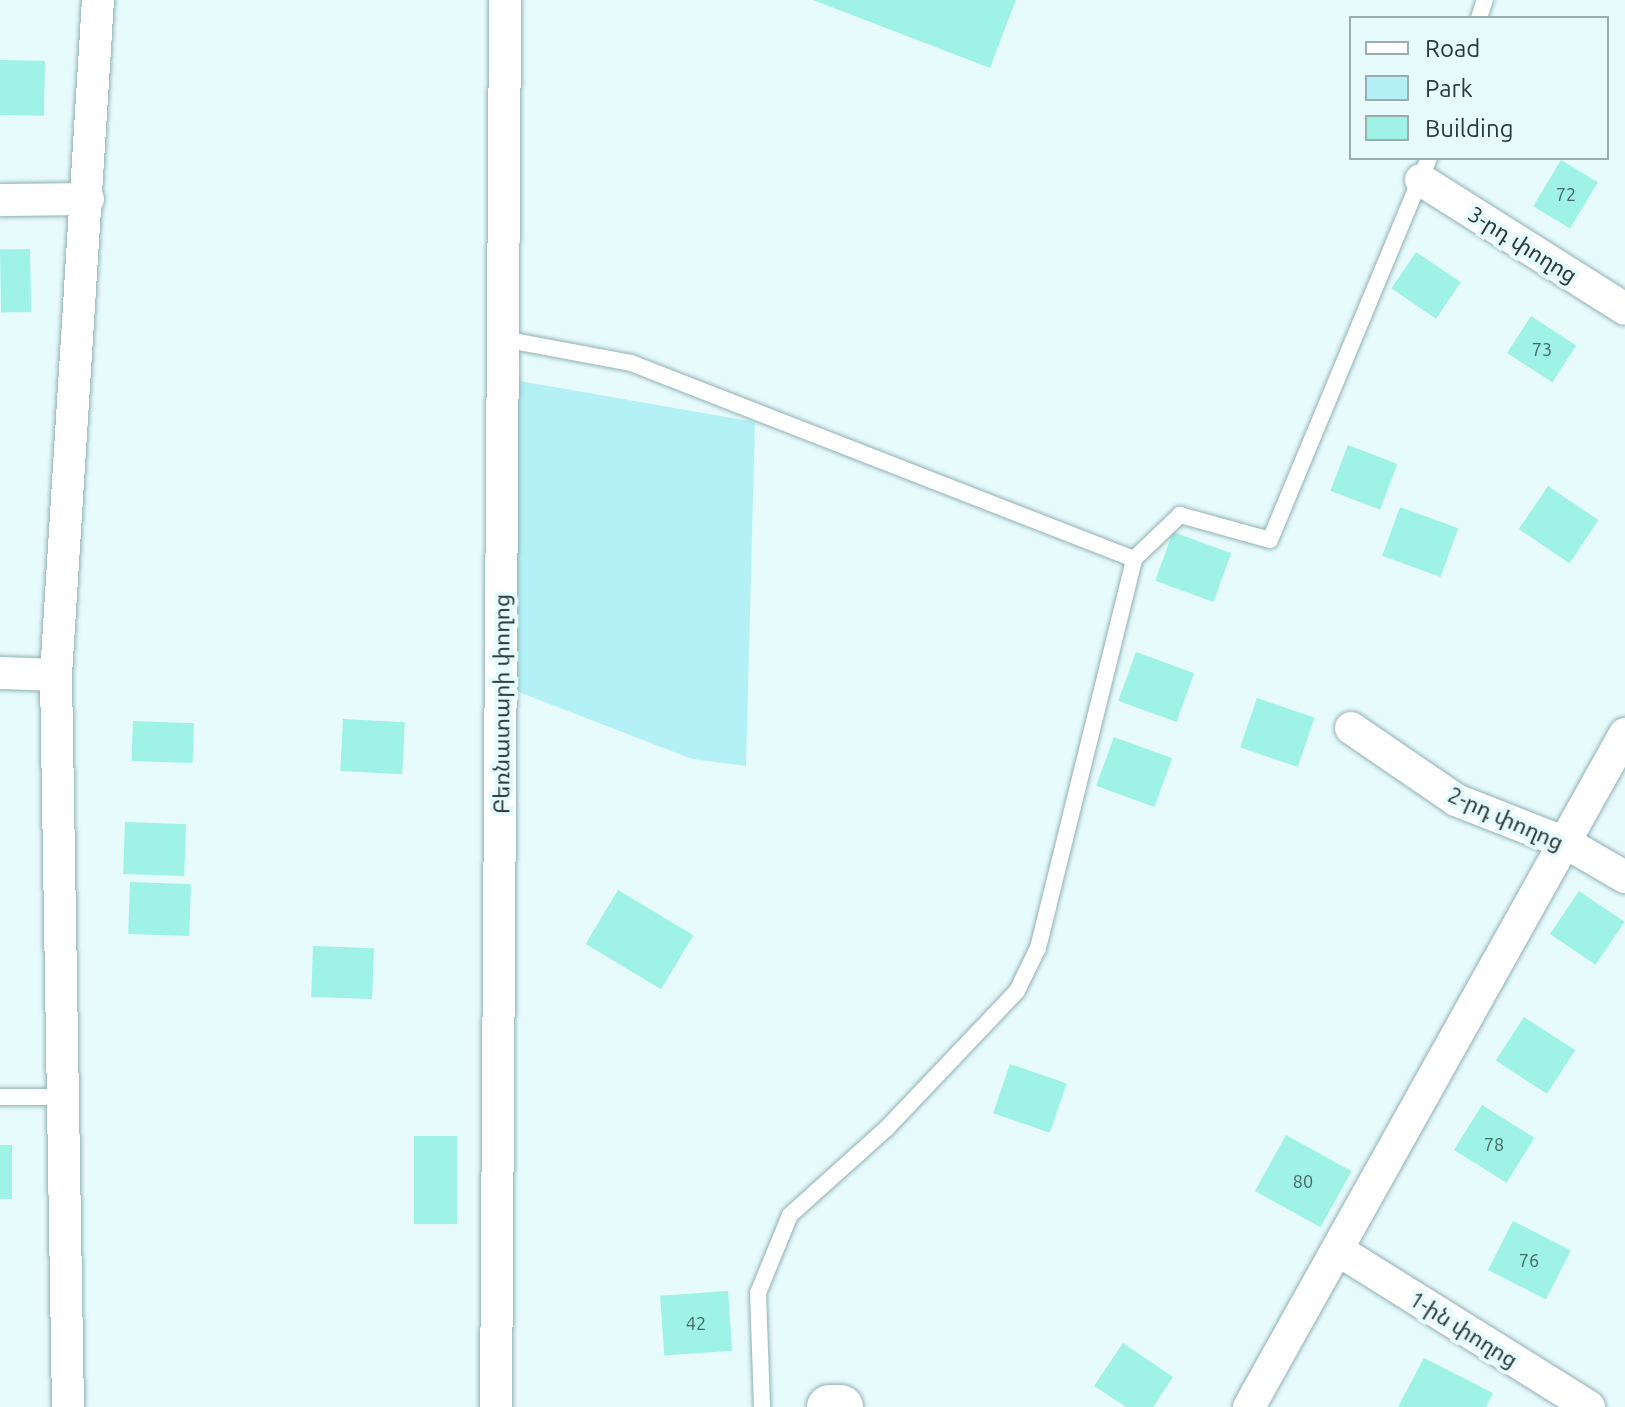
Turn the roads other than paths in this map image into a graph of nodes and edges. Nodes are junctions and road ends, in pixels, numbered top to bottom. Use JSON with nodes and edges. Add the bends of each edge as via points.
{"nodes":[{"id":1,"x":98,"y":0,"type":"edge"},
{"id":2,"x":505,"y":0,"type":"edge"},
{"id":3,"x":1425,"y":169,"type":"edge"},
{"id":4,"x":88,"y":199,"type":"junction"},
{"id":5,"x":0,"y":200,"type":"edge"},
{"id":6,"x":1625,"y":309,"type":"edge"},
{"id":7,"x":503,"y":339,"type":"junction"},
{"id":8,"x":1134,"y":559,"type":"junction"},
{"id":9,"x":0,"y":673,"type":"edge"},
{"id":10,"x":56,"y":675,"type":"junction"},
{"id":11,"x":1351,"y":728,"type":"dead end"},
{"id":12,"x":1625,"y":734,"type":"edge"},
{"id":13,"x":1568,"y":844,"type":"junction"},
{"id":14,"x":1625,"y":877,"type":"edge"},
{"id":15,"x":0,"y":1097,"type":"edge"},
{"id":16,"x":63,"y":1097,"type":"junction"},
{"id":17,"x":1338,"y":1250,"type":"junction"},
{"id":18,"x":68,"y":1407,"type":"edge"},
{"id":19,"x":496,"y":1407,"type":"edge"},
{"id":20,"x":762,"y":1407,"type":"edge"},
{"id":21,"x":829,"y":1407,"type":"edge"},
{"id":22,"x":841,"y":1407,"type":"edge"},
{"id":23,"x":1249,"y":1407,"type":"edge"},
{"id":24,"x":1589,"y":1407,"type":"edge"}],
"edges":[{"from":1,"to":4,"type":"street"},
{"from":2,"to":7,"type":"street","name":"Բեռնատարի փողոց"},
{"from":3,"to":6,"type":"street","name":"3-րդ փողոց"},
{"from":3,"to":8,"type":"lane","via":[[1270,540],[1180,515]]},
{"from":4,"to":5,"type":"street"},
{"from":4,"to":10,"type":"street"},
{"from":7,"to":8,"type":"lane","via":[[631,363]]},
{"from":7,"to":19,"type":"street","name":"Բեռնատարի փողոց"},
{"from":8,"to":20,"type":"lane","via":[[1038,948],[1017,991],[886,1129],[790,1215],[758,1293]]},
{"from":9,"to":10,"type":"street"},
{"from":10,"to":16,"type":"street"},
{"from":11,"to":13,"type":"street","name":"2-րդ փողոց","via":[[1456,800]]},
{"from":12,"to":13,"type":"street"},
{"from":13,"to":14,"type":"street","name":"2-րդ փողոց"},
{"from":13,"to":17,"type":"street"},
{"from":15,"to":16,"type":"lane"},
{"from":16,"to":18,"type":"street"},
{"from":17,"to":23,"type":"street"},
{"from":17,"to":24,"type":"street","name":"1-ին փողոց"},
{"from":21,"to":22,"type":"main road"}]}
